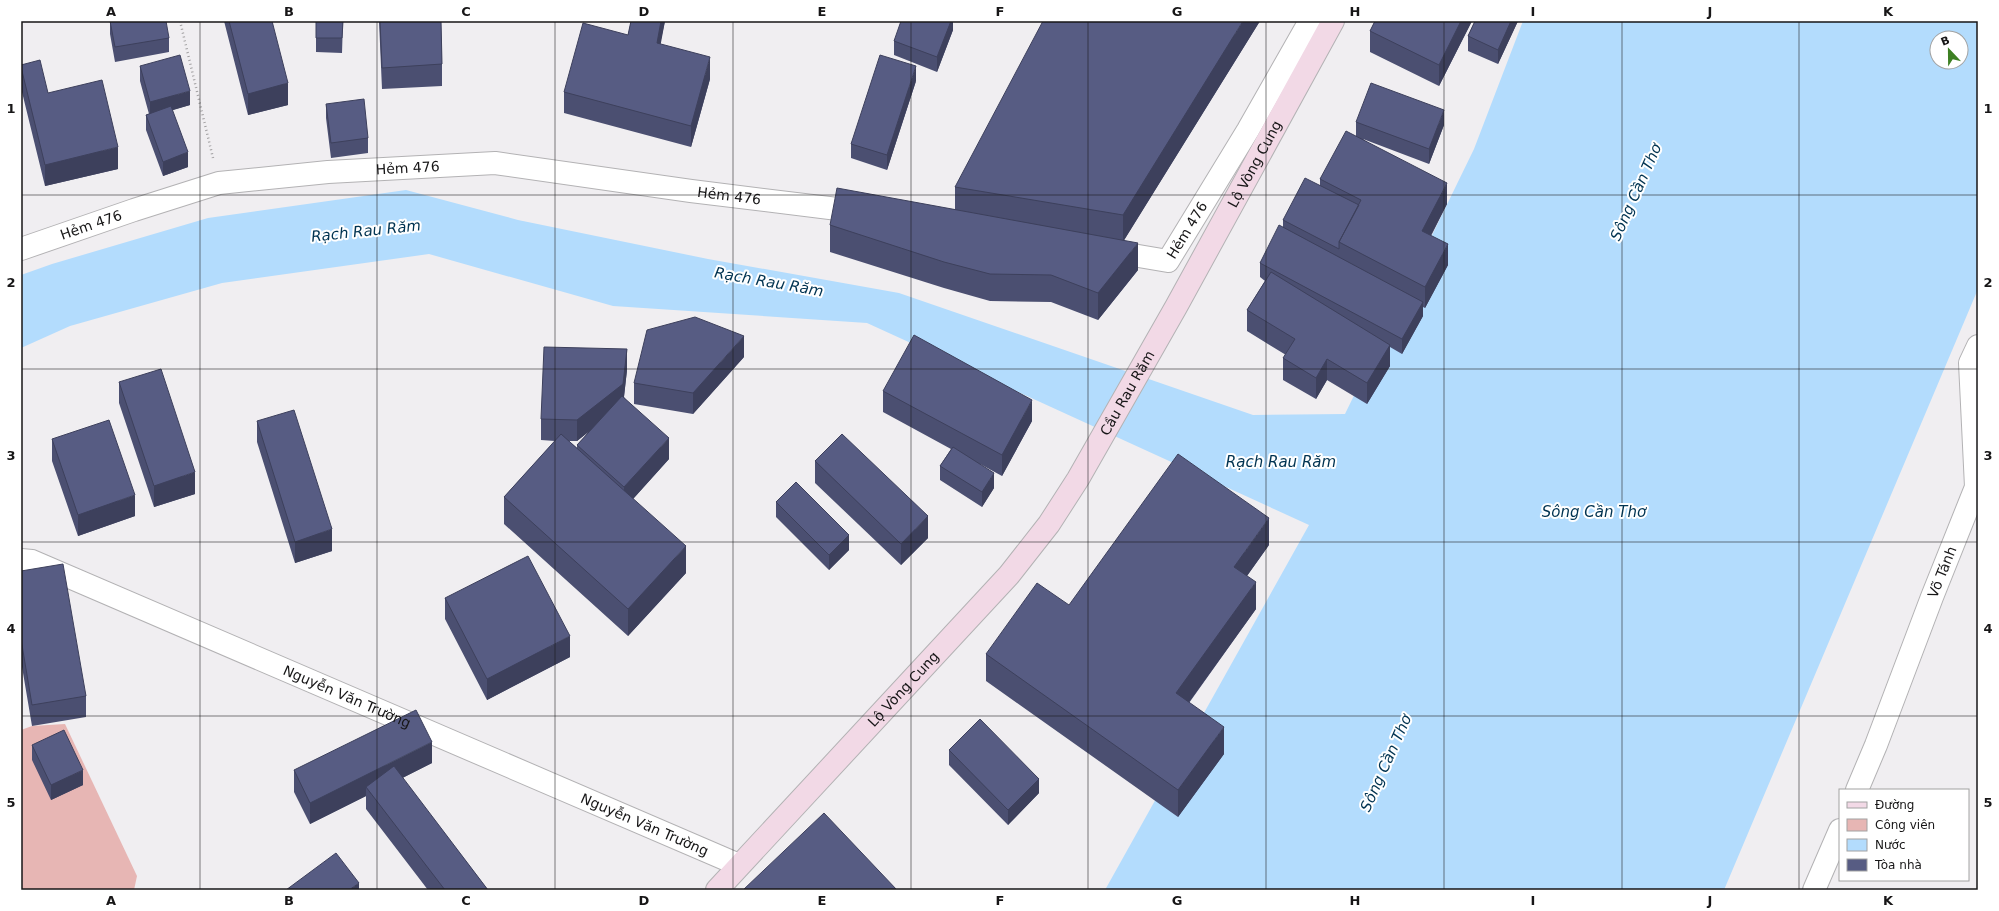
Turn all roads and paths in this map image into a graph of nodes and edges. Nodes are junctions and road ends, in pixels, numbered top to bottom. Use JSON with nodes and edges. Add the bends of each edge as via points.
{"nodes":[{"id":1,"x":180,"y":21,"type":"edge"},
{"id":2,"x":1310,"y":21,"type":"edge"},
{"id":3,"x":1333,"y":21,"type":"edge"},
{"id":4,"x":219,"y":183,"type":"junction"},
{"id":5,"x":881,"y":214,"type":"edge"},
{"id":6,"x":1090,"y":248,"type":"edge"},
{"id":7,"x":21,"y":249,"type":"edge"},
{"id":8,"x":1176,"y":307,"type":"joint"},
{"id":9,"x":1975,"y":358,"type":"edge"},
{"id":10,"x":1078,"y":479,"type":"joint"},
{"id":11,"x":21,"y":560,"type":"edge"},
{"id":12,"x":1857,"y":789,"type":"edge"},
{"id":13,"x":1839,"y":832,"type":"edge"},
{"id":14,"x":739,"y":865,"type":"junction"},
{"id":15,"x":717,"y":890,"type":"edge"},
{"id":16,"x":1814,"y":890,"type":"edge"}],
"edges":[{"from":1,"to":4,"type":"path"},
{"from":2,"to":6,"type":"street","name":"Hẻm 476","via":[[1248,130],[1168,261]]},
{"from":3,"to":8,"type":"main road","name":"Lộ Vòng Cung"},
{"from":4,"to":5,"type":"street","name":"Hẻm 476","via":[[328,172],[495,163]]},
{"from":4,"to":7,"type":"street","name":"Hẻm 476"},
{"from":8,"to":10,"type":"main road","name":"Cầu Rau Răm"},
{"from":9,"to":12,"type":"street","name":"Võ Tánh","via":[[1976,487]]},
{"from":10,"to":14,"type":"main road","name":"Lộ Vòng Cung","via":[[1049,524],[1009,575]]},
{"from":11,"to":14,"type":"street","name":"Nguyễn Văn Trường","via":[[32,562]]},
{"from":13,"to":16,"type":"street"},
{"from":14,"to":15,"type":"main road","name":"Lộ Vòng Cung"}]}
